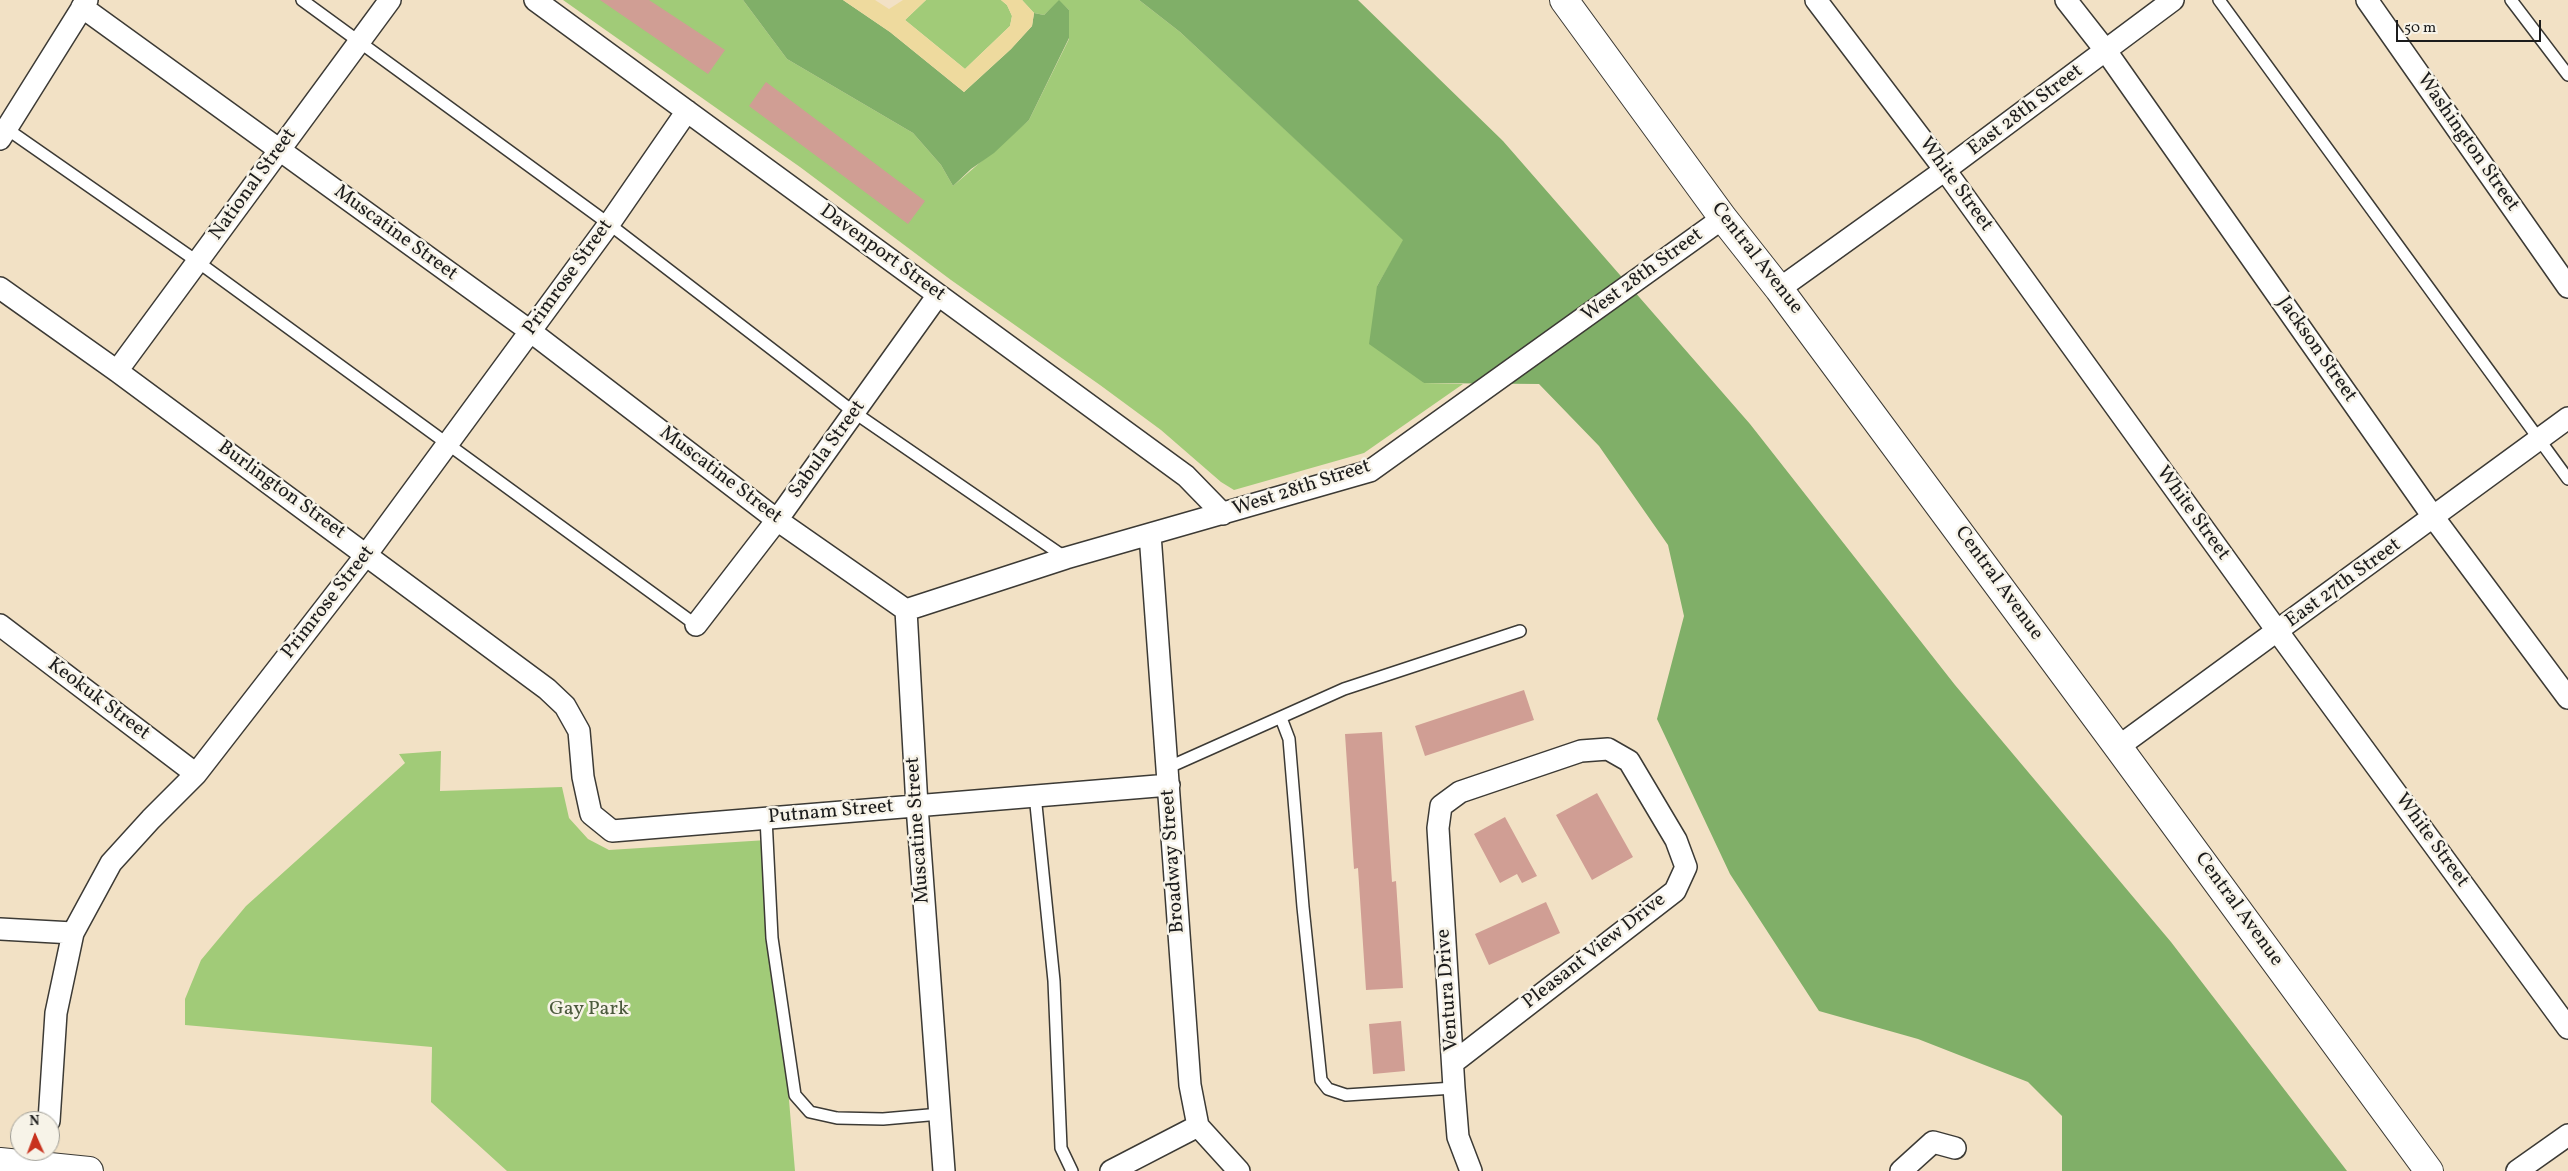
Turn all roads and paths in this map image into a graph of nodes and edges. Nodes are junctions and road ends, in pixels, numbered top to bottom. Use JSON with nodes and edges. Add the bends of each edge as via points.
{"nodes":[{"id":1,"x":302,"y":0,"type":"edge"},
{"id":2,"x":390,"y":0,"type":"edge"},
{"id":3,"x":535,"y":0,"type":"edge"},
{"id":4,"x":1564,"y":0,"type":"edge"},
{"id":5,"x":1816,"y":0,"type":"edge"},
{"id":6,"x":2066,"y":0,"type":"edge"},
{"id":7,"x":2173,"y":0,"type":"edge"},
{"id":8,"x":2219,"y":0,"type":"edge"},
{"id":9,"x":2367,"y":0,"type":"edge"},
{"id":10,"x":2511,"y":0,"type":"edge"},
{"id":11,"x":84,"y":4,"type":"edge"},
{"id":12,"x":360,"y":42,"type":"junction"},
{"id":13,"x":2106,"y":51,"type":"junction"},
{"id":14,"x":2568,"y":76,"type":"edge"},
{"id":15,"x":687,"y":111,"type":"junction"},
{"id":16,"x":4,"y":134,"type":"edge"},
{"id":17,"x":279,"y":151,"type":"junction"},
{"id":18,"x":1945,"y":170,"type":"junction"},
{"id":19,"x":1723,"y":218,"type":"junction"},
{"id":20,"x":610,"y":224,"type":"junction"},
{"id":21,"x":198,"y":262,"type":"junction"},
{"id":22,"x":2568,"y":287,"type":"edge"},
{"id":23,"x":0,"y":288,"type":"edge"},
{"id":24,"x":1780,"y":289,"type":"junction"},
{"id":25,"x":938,"y":295,"type":"junction"},
{"id":26,"x":530,"y":331,"type":"junction"},
{"id":27,"x":118,"y":370,"type":"junction"},
{"id":28,"x":855,"y":413,"type":"junction"},
{"id":29,"x":2568,"y":418,"type":"edge"},
{"id":30,"x":2539,"y":439,"type":"junction"},
{"id":31,"x":447,"y":443,"type":"junction"},
{"id":32,"x":2568,"y":479,"type":"edge"},
{"id":33,"x":1223,"y":514,"type":"junction"},
{"id":34,"x":2434,"y":518,"type":"junction"},
{"id":35,"x":777,"y":520,"type":"junction"},
{"id":36,"x":1150,"y":534,"type":"junction"},
{"id":37,"x":366,"y":555,"type":"junction"},
{"id":38,"x":1066,"y":558,"type":"junction"},
{"id":39,"x":906,"y":610,"type":"junction"},
{"id":40,"x":0,"y":625,"type":"edge"},
{"id":41,"x":696,"y":625,"type":"joint"},
{"id":42,"x":1520,"y":631,"type":"dead end"},
{"id":43,"x":2278,"y":632,"type":"junction"},
{"id":44,"x":2568,"y":698,"type":"edge"},
{"id":45,"x":1281,"y":718,"type":"junction"},
{"id":46,"x":2118,"y":747,"type":"junction"},
{"id":47,"x":196,"y":774,"type":"junction"},
{"id":48,"x":1168,"y":776,"type":"junction"},
{"id":49,"x":1034,"y":795,"type":"junction"},
{"id":50,"x":917,"y":806,"type":"junction"},
{"id":51,"x":1441,"y":806,"type":"joint"},
{"id":52,"x":766,"y":818,"type":"junction"},
{"id":53,"x":612,"y":831,"type":"joint"},
{"id":54,"x":0,"y":929,"type":"edge"},
{"id":55,"x":73,"y":933,"type":"junction"},
{"id":56,"x":2568,"y":1028,"type":"edge"},
{"id":57,"x":1454,"y":1062,"type":"junction"},
{"id":58,"x":1454,"y":1088,"type":"junction"},
{"id":59,"x":50,"y":1111,"type":"edge"},
{"id":60,"x":940,"y":1114,"type":"junction"},
{"id":61,"x":1198,"y":1126,"type":"junction"},
{"id":62,"x":2568,"y":1135,"type":"edge"},
{"id":63,"x":1955,"y":1148,"type":"dead end"},
{"id":64,"x":0,"y":1162,"type":"edge"},
{"id":65,"x":52,"y":1164,"type":"edge"},
{"id":66,"x":89,"y":1171,"type":"edge"},
{"id":67,"x":944,"y":1171,"type":"edge"},
{"id":68,"x":1072,"y":1171,"type":"edge"},
{"id":69,"x":1111,"y":1171,"type":"edge"},
{"id":70,"x":1239,"y":1171,"type":"edge"},
{"id":71,"x":1470,"y":1171,"type":"edge"},
{"id":72,"x":1901,"y":1171,"type":"edge"},
{"id":73,"x":2428,"y":1171,"type":"edge"},
{"id":74,"x":2517,"y":1171,"type":"edge"}],
"edges":[{"from":1,"to":12,"type":"lane"},
{"from":2,"to":12,"type":"street","name":"National Street"},
{"from":3,"to":15,"type":"street","name":"Davenport Street"},
{"from":4,"to":19,"type":"main road","name":"Central Avenue"},
{"from":5,"to":18,"type":"street","name":"White Street"},
{"from":6,"to":13,"type":"street","name":"Jackson Street"},
{"from":7,"to":13,"type":"street","name":"East 28th Street"},
{"from":8,"to":30,"type":"lane"},
{"from":9,"to":22,"type":"street","name":"Washington Street"},
{"from":10,"to":14,"type":"lane"},
{"from":11,"to":16,"type":"street"},
{"from":11,"to":17,"type":"street","name":"Muscatine Street"},
{"from":12,"to":17,"type":"street","name":"National Street"},
{"from":12,"to":20,"type":"lane"},
{"from":13,"to":18,"type":"street","name":"East 28th Street"},
{"from":13,"to":34,"type":"street","name":"Jackson Street"},
{"from":15,"to":20,"type":"street","name":"Primrose Street"},
{"from":15,"to":25,"type":"street","name":"Davenport Street"},
{"from":16,"to":21,"type":"lane"},
{"from":17,"to":21,"type":"street","name":"National Street"},
{"from":17,"to":26,"type":"street","name":"Muscatine Street"},
{"from":18,"to":24,"type":"street","name":"East 28th Street"},
{"from":18,"to":43,"type":"street","name":"White Street"},
{"from":19,"to":24,"type":"main road","name":"Central Avenue"},
{"from":19,"to":33,"type":"street","name":"West 28th Street","via":[[1370,471]]},
{"from":20,"to":26,"type":"street","name":"Primrose Street"},
{"from":20,"to":28,"type":"lane"},
{"from":21,"to":27,"type":"street","name":"National Street"},
{"from":21,"to":31,"type":"lane"},
{"from":23,"to":27,"type":"street","name":"Burlington Street"},
{"from":24,"to":46,"type":"main road","name":"Central Avenue"},
{"from":25,"to":28,"type":"street","name":"Sabula Street"},
{"from":25,"to":33,"type":"street","name":"Davenport Street","via":[[1186,476]]},
{"from":26,"to":31,"type":"street","name":"Primrose Street"},
{"from":26,"to":35,"type":"street","name":"Muscatine Street"},
{"from":27,"to":37,"type":"street","name":"Burlington Street"},
{"from":28,"to":35,"type":"street","name":"Sabula Street"},
{"from":28,"to":38,"type":"lane"},
{"from":29,"to":30,"type":"street","name":"East 27th Street"},
{"from":30,"to":32,"type":"lane"},
{"from":30,"to":34,"type":"street","name":"East 27th Street"},
{"from":31,"to":37,"type":"street","name":"Primrose Street"},
{"from":31,"to":41,"type":"lane"},
{"from":33,"to":36,"type":"street","name":"West 28th Street"},
{"from":34,"to":43,"type":"street","name":"East 27th Street"},
{"from":34,"to":44,"type":"street","name":"Jackson Street"},
{"from":35,"to":39,"type":"street","name":"Muscatine Street"},
{"from":35,"to":41,"type":"street","name":"Sabula Street"},
{"from":36,"to":38,"type":"street","name":"West 28th Street"},
{"from":36,"to":48,"type":"street","name":"Broadway Street"},
{"from":37,"to":47,"type":"street","name":"Primrose Street"},
{"from":37,"to":53,"type":"street","name":"Burlington Street","via":[[547,689],[565,706],[579,731],[583,777],[591,814]]},
{"from":38,"to":39,"type":"street","name":"West 28th Street"},
{"from":39,"to":50,"type":"street","name":"Muscatine Street"},
{"from":40,"to":47,"type":"street","name":"Keokuk Street"},
{"from":42,"to":45,"type":"lane","via":[[1344,689]]},
{"from":43,"to":46,"type":"street","name":"East 27th Street"},
{"from":43,"to":56,"type":"street","name":"White Street"},
{"from":45,"to":48,"type":"lane"},
{"from":45,"to":58,"type":"lane","via":[[1290,739],[1321,1080],[1328,1090],[1346,1095]]},
{"from":46,"to":73,"type":"main road","name":"Central Avenue"},
{"from":47,"to":55,"type":"street","name":"Primrose Street","via":[[112,863]]},
{"from":48,"to":49,"type":"street","name":"Putnam Street"},
{"from":48,"to":61,"type":"street","name":"Broadway Street","via":[[1190,1085]]},
{"from":49,"to":50,"type":"street","name":"Putnam Street"},
{"from":49,"to":68,"type":"lane","via":[[1054,981],[1061,1148]]},
{"from":50,"to":52,"type":"street","name":"Putnam Street"},
{"from":50,"to":60,"type":"street","name":"Muscatine Street"},
{"from":51,"to":57,"type":"street","name":"Ventura Drive","via":[[1438,828]]},
{"from":51,"to":57,"type":"street","name":"Pleasant View Drive","via":[[1460,792],[1581,751],[1608,750],[1629,761],[1676,840],[1686,867],[1675,891]]},
{"from":52,"to":53,"type":"street","name":"Putnam Street"},
{"from":52,"to":60,"type":"lane","via":[[772,938],[796,1095],[810,1112],[837,1118],[883,1119]]},
{"from":54,"to":55,"type":"street"},
{"from":55,"to":59,"type":"street","name":"Primrose Street","via":[[56,1013]]},
{"from":57,"to":58,"type":"street","name":"Ventura Drive"},
{"from":58,"to":71,"type":"street","name":"Ventura Drive","via":[[1458,1137]]},
{"from":60,"to":67,"type":"street","name":"Muscatine Street"},
{"from":61,"to":69,"type":"street"},
{"from":61,"to":70,"type":"street"},
{"from":62,"to":74,"type":"street"},
{"from":63,"to":72,"type":"street","via":[[1933,1142]]},
{"from":64,"to":65,"type":"main road"},
{"from":65,"to":66,"type":"main road"}]}
